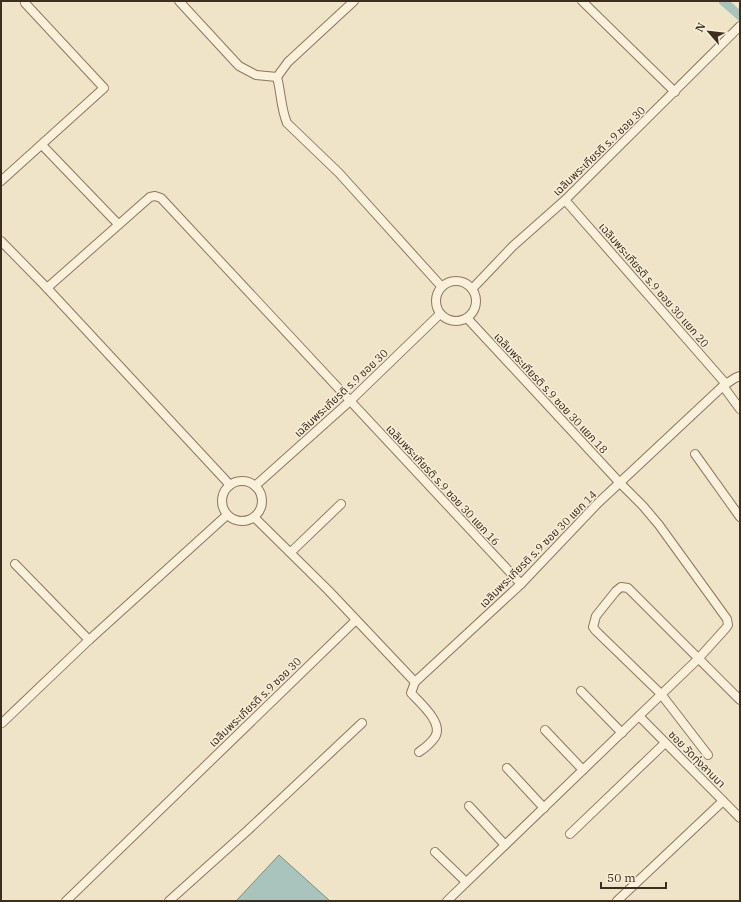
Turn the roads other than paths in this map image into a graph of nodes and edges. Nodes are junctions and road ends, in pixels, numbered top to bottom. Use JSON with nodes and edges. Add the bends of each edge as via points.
{"nodes":[{"id":1,"x":180,"y":1,"type":"edge"},
{"id":2,"x":354,"y":1,"type":"edge"},
{"id":3,"x":582,"y":1,"type":"edge"},
{"id":4,"x":25,"y":3,"type":"dead end"},
{"id":5,"x":740,"y":26,"type":"edge"},
{"id":6,"x":277,"y":77,"type":"junction"},
{"id":7,"x":675,"y":92,"type":"junction"},
{"id":8,"x":42,"y":145,"type":"junction"},
{"id":9,"x":1,"y":181,"type":"edge"},
{"id":10,"x":565,"y":200,"type":"junction"},
{"id":11,"x":118,"y":224,"type":"junction"},
{"id":12,"x":1,"y":241,"type":"edge"},
{"id":13,"x":441,"y":286,"type":"junction"},
{"id":14,"x":47,"y":288,"type":"junction"},
{"id":15,"x":472,"y":289,"type":"junction"},
{"id":16,"x":440,"y":314,"type":"junction"},
{"id":17,"x":467,"y":318,"type":"junction"},
{"id":18,"x":740,"y":376,"type":"edge"},
{"id":19,"x":724,"y":385,"type":"junction"},
{"id":20,"x":350,"y":401,"type":"junction"},
{"id":21,"x":740,"y":409,"type":"edge"},
{"id":22,"x":695,"y":454,"type":"dead end"},
{"id":23,"x":620,"y":483,"type":"junction"},
{"id":24,"x":230,"y":485,"type":"junction"},
{"id":25,"x":255,"y":486,"type":"junction"},
{"id":26,"x":342,"y":504,"type":"dead end"},
{"id":27,"x":227,"y":515,"type":"junction"},
{"id":28,"x":254,"y":517,"type":"junction"},
{"id":29,"x":740,"y":517,"type":"edge"},
{"id":30,"x":291,"y":552,"type":"junction"},
{"id":31,"x":15,"y":564,"type":"dead end"},
{"id":32,"x":521,"y":584,"type":"junction"},
{"id":33,"x":355,"y":620,"type":"junction"},
{"id":34,"x":89,"y":640,"type":"junction"},
{"id":35,"x":698,"y":658,"type":"junction"},
{"id":36,"x":415,"y":682,"type":"junction"},
{"id":37,"x":580,"y":691,"type":"dead end"},
{"id":38,"x":661,"y":694,"type":"junction"},
{"id":39,"x":740,"y":700,"type":"edge"},
{"id":40,"x":639,"y":716,"type":"junction"},
{"id":41,"x":2,"y":723,"type":"edge"},
{"id":42,"x":362,"y":723,"type":"dead end"},
{"id":43,"x":544,"y":730,"type":"dead end"},
{"id":44,"x":622,"y":733,"type":"junction"},
{"id":45,"x":665,"y":743,"type":"junction"},
{"id":46,"x":419,"y":752,"type":"dead end"},
{"id":47,"x":708,"y":755,"type":"dead end"},
{"id":48,"x":507,"y":768,"type":"dead end"},
{"id":49,"x":583,"y":770,"type":"junction"},
{"id":50,"x":723,"y":801,"type":"junction"},
{"id":51,"x":469,"y":806,"type":"dead end"},
{"id":52,"x":544,"y":808,"type":"junction"},
{"id":53,"x":740,"y":818,"type":"edge"},
{"id":54,"x":570,"y":834,"type":"dead end"},
{"id":55,"x":505,"y":845,"type":"junction"},
{"id":56,"x":435,"y":852,"type":"dead end"},
{"id":57,"x":466,"y":882,"type":"junction"},
{"id":58,"x":66,"y":901,"type":"edge"},
{"id":59,"x":169,"y":901,"type":"edge"},
{"id":60,"x":447,"y":901,"type":"edge"},
{"id":61,"x":617,"y":901,"type":"edge"}],
"edges":[{"from":1,"to":6,"type":"street","via":[[239,66],[256,75]]},
{"from":2,"to":6,"type":"street","via":[[288,62]]},
{"from":3,"to":7,"type":"street"},
{"from":4,"to":8,"type":"street","via":[[104,88]]},
{"from":5,"to":7,"type":"street","name":"เฉลิมพระเกียรติ ร.9 ซอย 30"},
{"from":6,"to":13,"type":"street","via":[[287,123],[339,173]]},
{"from":7,"to":10,"type":"street","name":"เฉลิมพระเกียรติ ร.9 ซอย 30"},
{"from":8,"to":9,"type":"street"},
{"from":8,"to":11,"type":"street"},
{"from":10,"to":15,"type":"street","name":"เฉลิมพระเกียรติ ร.9 ซอย 30","via":[[513,246]]},
{"from":10,"to":19,"type":"street","name":"เฉลิมพระเกียรติ ร.9 ซอย 30 แยก 20"},
{"from":11,"to":14,"type":"street","name":"เฉลิมพระเกียรติ ร.9 ซอย 30 แยก 16"},
{"from":11,"to":20,"type":"street","name":"เฉลิมพระเกียรติ ร.9 ซอย 30 แยก 16","via":[[150,197],[161,198]]},
{"from":12,"to":14,"type":"street"},
{"from":13,"to":15,"type":"street","via":[[459,280]]},
{"from":13,"to":16,"type":"street","via":[[435,303]]},
{"from":14,"to":24,"type":"street"},
{"from":15,"to":17,"type":"street","via":[[476,299],[475,306]]},
{"from":16,"to":17,"type":"street","via":[[450,320]]},
{"from":16,"to":20,"type":"street","name":"เฉลิมพระเกียรติ ร.9 ซอย 30"},
{"from":17,"to":23,"type":"street","name":"เฉลิมพระเกียรติ ร.9 ซอย 30 แยก 18"},
{"from":18,"to":19,"type":"street","name":"เฉลิมพระเกียรติ ร.9 ซอย 30 แยก 14"},
{"from":19,"to":21,"type":"street","name":"เฉลิมพระเกียรติ ร.9 ซอย 30 แยก 20"},
{"from":19,"to":23,"type":"street","name":"เฉลิมพระเกียรติ ร.9 ซอย 30 แยก 14"},
{"from":20,"to":25,"type":"street","name":"เฉลิมพระเกียรติ ร.9 ซอย 30"},
{"from":20,"to":32,"type":"street","name":"เฉลิมพระเกียรติ ร.9 ซอย 30 แยก 16"},
{"from":22,"to":29,"type":"street"},
{"from":23,"to":32,"type":"street","name":"เฉลิมพระเกียรติ ร.9 ซอย 30 แยก 14"},
{"from":23,"to":35,"type":"street","name":"เฉลิมพระเกียรติ ร.9 ซอย 30 แยก 18","via":[[659,525],[728,619],[726,628]]},
{"from":24,"to":25,"type":"street","via":[[242,481]]},
{"from":24,"to":27,"type":"street","via":[[222,496]]},
{"from":25,"to":28,"type":"street","via":[[262,501]]},
{"from":26,"to":30,"type":"street"},
{"from":27,"to":28,"type":"street","via":[[241,521]]},
{"from":27,"to":34,"type":"street"},
{"from":28,"to":30,"type":"street"},
{"from":30,"to":33,"type":"street"},
{"from":31,"to":34,"type":"street"},
{"from":32,"to":36,"type":"street","name":"เฉลิมพระเกียรติ ร.9 ซอย 30 แยก 14"},
{"from":33,"to":36,"type":"street"},
{"from":33,"to":58,"type":"street","name":"เฉลิมพระเกียรติ ร.9 ซอย 30"},
{"from":34,"to":41,"type":"street"},
{"from":35,"to":38,"type":"street","name":"เฉลิมพระเกียรติ ร.9 ซอย 30 แยก 18"},
{"from":35,"to":38,"type":"street","via":[[631,590],[621,587],[616,591],[596,616],[593,627]]},
{"from":35,"to":39,"type":"street"},
{"from":36,"to":46,"type":"street","via":[[411,693],[429,712],[438,729],[436,736]]},
{"from":37,"to":44,"type":"street"},
{"from":38,"to":40,"type":"street","name":"เฉลิมพระเกียรติ ร.9 ซอย 30 แยก 18"},
{"from":38,"to":47,"type":"street"},
{"from":40,"to":44,"type":"street","name":"เฉลิมพระเกียรติ ร.9 ซอย 30 แยก 18"},
{"from":40,"to":45,"type":"street","name":"ซอย วัดทุ่งลานนา"},
{"from":42,"to":59,"type":"street"},
{"from":43,"to":49,"type":"street"},
{"from":44,"to":49,"type":"street","name":"เฉลิมพระเกียรติ ร.9 ซอย 30 แยก 18"},
{"from":45,"to":50,"type":"street","name":"ซอย วัดทุ่งลานนา"},
{"from":45,"to":54,"type":"street"},
{"from":48,"to":52,"type":"street"},
{"from":49,"to":52,"type":"street","name":"เฉลิมพระเกียรติ ร.9 ซอย 30 แยก 18"},
{"from":50,"to":53,"type":"street","name":"ซอย วัดทุ่งลานนา"},
{"from":50,"to":61,"type":"street"},
{"from":51,"to":55,"type":"street"},
{"from":52,"to":55,"type":"street","name":"เฉลิมพระเกียรติ ร.9 ซอย 30 แยก 18"},
{"from":55,"to":57,"type":"street","name":"เฉลิมพระเกียรติ ร.9 ซอย 30 แยก 18"},
{"from":56,"to":57,"type":"street"},
{"from":57,"to":60,"type":"street","name":"เฉลิมพระเกียรติ ร.9 ซอย 30 แยก 18"}]}
